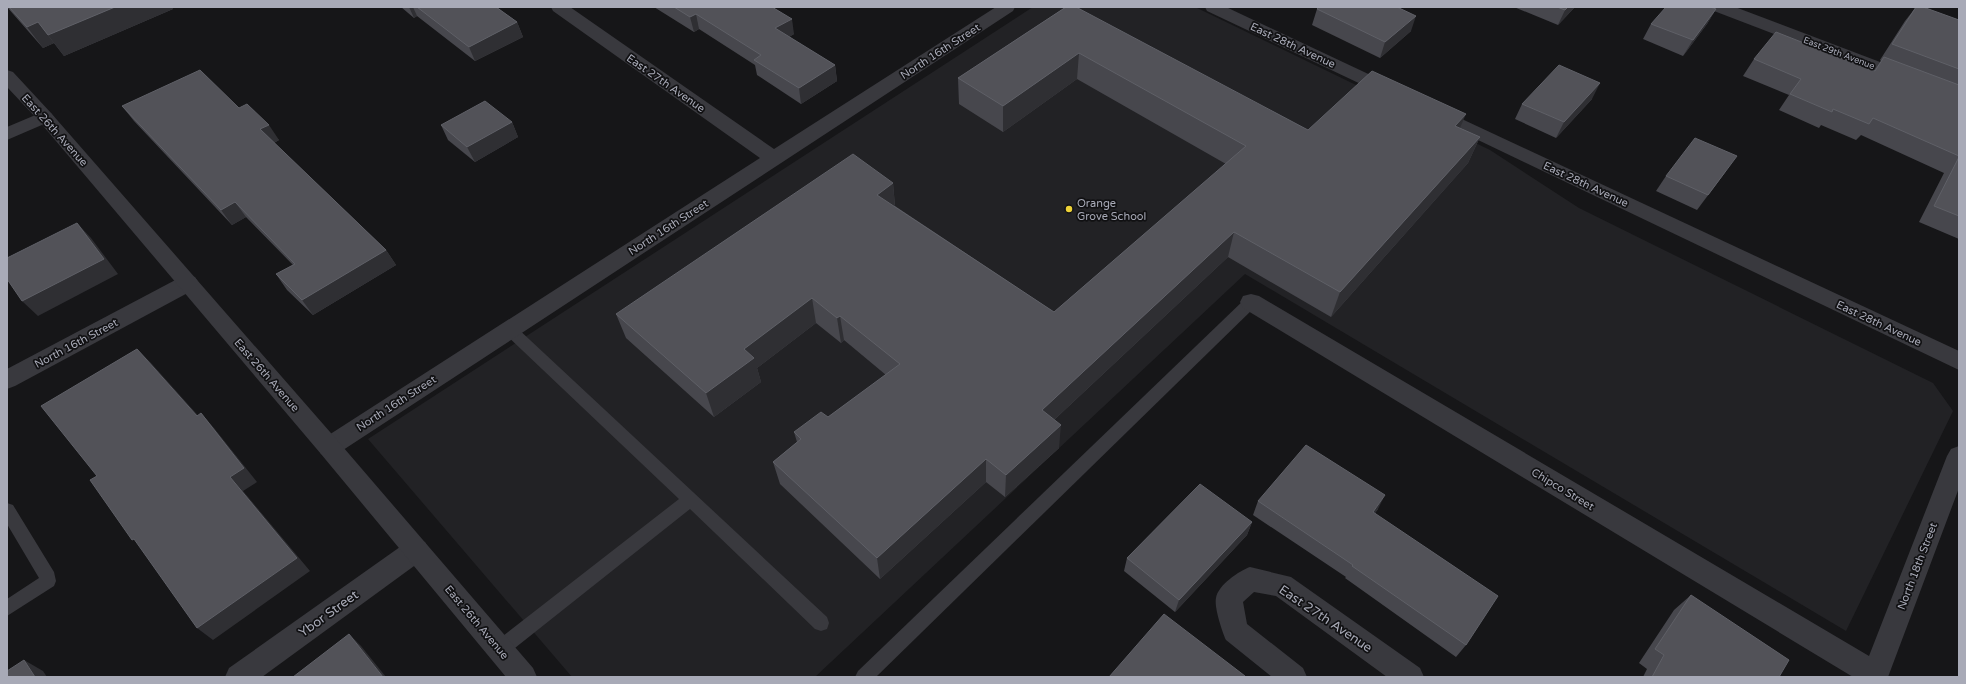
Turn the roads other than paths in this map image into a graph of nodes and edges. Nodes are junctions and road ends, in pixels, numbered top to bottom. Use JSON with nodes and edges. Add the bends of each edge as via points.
{"nodes":[{"id":1,"x":559,"y":7,"type":"edge"},
{"id":2,"x":1007,"y":7,"type":"edge"},
{"id":3,"x":1213,"y":7,"type":"edge"},
{"id":4,"x":1720,"y":7,"type":"edge"},
{"id":5,"x":7,"y":76,"type":"edge"},
{"id":6,"x":1959,"y":99,"type":"edge"},
{"id":7,"x":45,"y":117,"type":"junction"},
{"id":8,"x":7,"y":134,"type":"edge"},
{"id":9,"x":774,"y":159,"type":"junction"},
{"id":10,"x":188,"y":283,"type":"junction"},
{"id":11,"x":1252,"y":302,"type":"joint"},
{"id":12,"x":510,"y":330,"type":"junction"},
{"id":13,"x":1959,"y":361,"type":"edge"},
{"id":14,"x":7,"y":380,"type":"edge"},
{"id":15,"x":330,"y":447,"type":"junction"},
{"id":16,"x":1959,"y":456,"type":"edge"},
{"id":17,"x":690,"y":500,"type":"junction"},
{"id":18,"x":7,"y":510,"type":"edge"},
{"id":19,"x":416,"y":550,"type":"junction"},
{"id":20,"x":7,"y":608,"type":"edge"},
{"id":21,"x":821,"y":623,"type":"dead end"},
{"id":22,"x":500,"y":649,"type":"junction"},
{"id":23,"x":1875,"y":676,"type":"edge"},
{"id":24,"x":239,"y":677,"type":"edge"},
{"id":25,"x":523,"y":677,"type":"edge"},
{"id":26,"x":864,"y":677,"type":"edge"},
{"id":27,"x":1293,"y":677,"type":"edge"},
{"id":28,"x":1410,"y":677,"type":"edge"}],
"edges":[{"from":1,"to":9,"type":"street","name":"East 27th Avenue"},
{"from":2,"to":9,"type":"street","name":"North 16th Street"},
{"from":3,"to":13,"type":"street","name":"East 28th Avenue"},
{"from":4,"to":6,"type":"street","name":"East 29th Avenue"},
{"from":5,"to":7,"type":"street","name":"East 26th Avenue"},
{"from":7,"to":8,"type":"street"},
{"from":7,"to":10,"type":"street","name":"East 26th Avenue"},
{"from":9,"to":12,"type":"street","name":"North 16th Street"},
{"from":10,"to":14,"type":"street","name":"North 16th Street"},
{"from":10,"to":15,"type":"street","name":"East 26th Avenue"},
{"from":11,"to":23,"type":"street","name":"Chipco Street"},
{"from":11,"to":26,"type":"lane"},
{"from":12,"to":15,"type":"street","name":"North 16th Street"},
{"from":12,"to":17,"type":"lane"},
{"from":15,"to":19,"type":"street","name":"East 26th Avenue"},
{"from":16,"to":23,"type":"street","name":"North 18th Street"},
{"from":17,"to":21,"type":"lane"},
{"from":17,"to":22,"type":"lane"},
{"from":18,"to":20,"type":"lane","via":[[48,577],[48,581]]},
{"from":19,"to":22,"type":"street","name":"East 26th Avenue"},
{"from":19,"to":24,"type":"street","name":"Ybor Street"},
{"from":22,"to":25,"type":"street","name":"East 26th Avenue"},
{"from":27,"to":28,"type":"street","name":"East 27th Avenue","via":[[1235,631],[1228,598],[1250,579],[1282,585]]}]}
